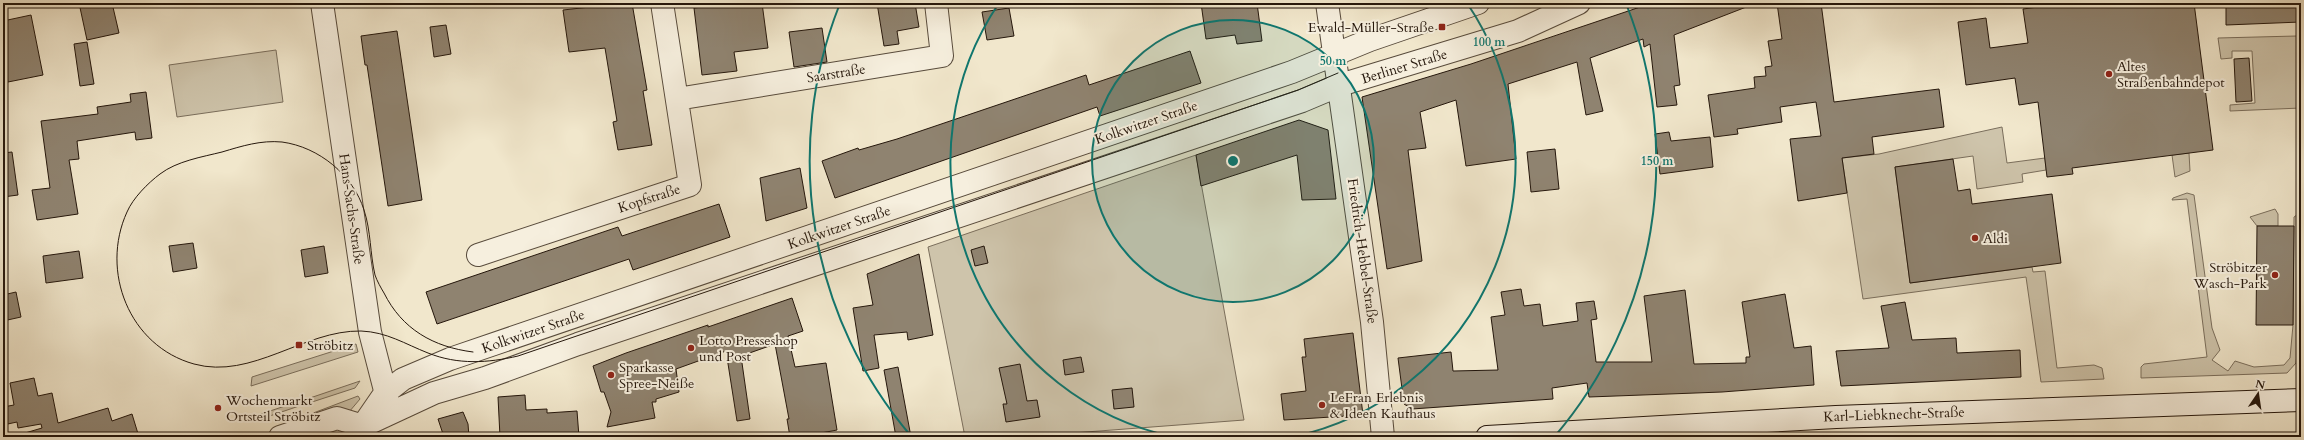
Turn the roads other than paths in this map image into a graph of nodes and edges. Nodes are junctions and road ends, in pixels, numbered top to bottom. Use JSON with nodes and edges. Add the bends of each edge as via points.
{"nodes":[{"id":1,"x":322,"y":3,"type":"edge"},
{"id":2,"x":662,"y":3,"type":"edge"},
{"id":3,"x":936,"y":3,"type":"edge"},
{"id":4,"x":1327,"y":3,"type":"edge"},
{"id":5,"x":1478,"y":3,"type":"edge"},
{"id":6,"x":1579,"y":3,"type":"edge"},
{"id":7,"x":1337,"y":68,"type":"junction"},
{"id":8,"x":677,"y":99,"type":"junction"},
{"id":9,"x":478,"y":255,"type":"dead end"},
{"id":10,"x":2301,"y":400,"type":"edge"},
{"id":11,"x":388,"y":403,"type":"junction"},
{"id":12,"x":360,"y":431,"type":"edge"},
{"id":13,"x":280,"y":437,"type":"edge"},
{"id":14,"x":1383,"y":437,"type":"edge"},
{"id":15,"x":1488,"y":437,"type":"edge"}],
"edges":[{"from":1,"to":11,"type":"street","name":"Hans-Sachs-Straße","via":[[370,332]]},
{"from":2,"to":8,"type":"street","name":"Kopfstraße"},
{"from":3,"to":8,"type":"street","name":"Saarstraße","via":[[942,56]]},
{"from":4,"to":7,"type":"street"},
{"from":5,"to":7,"type":"street"},
{"from":6,"to":7,"type":"street","name":"Berliner Straße","via":[[1518,31]]},
{"from":7,"to":11,"type":"street","name":"Kolkwitzer Straße","via":[[1294,104],[578,344],[485,378]]},
{"from":7,"to":11,"type":"street","name":"Kolkwitzer Straße","via":[[1276,78],[450,359],[403,379]]},
{"from":7,"to":14,"type":"street","name":"Friedrich-Hebbel-Straße","via":[[1372,322]]},
{"from":8,"to":9,"type":"street","name":"Kopfstraße","via":[[690,185]]},
{"from":10,"to":15,"type":"street","name":"Karl-Liebknecht-Straße","via":[[1829,417]]},
{"from":11,"to":12,"type":"street","name":"Kolkwitzer Straße"},
{"from":12,"to":13,"type":"street","name":"Kolkwitzer Straße","via":[[337,418]]}]}
